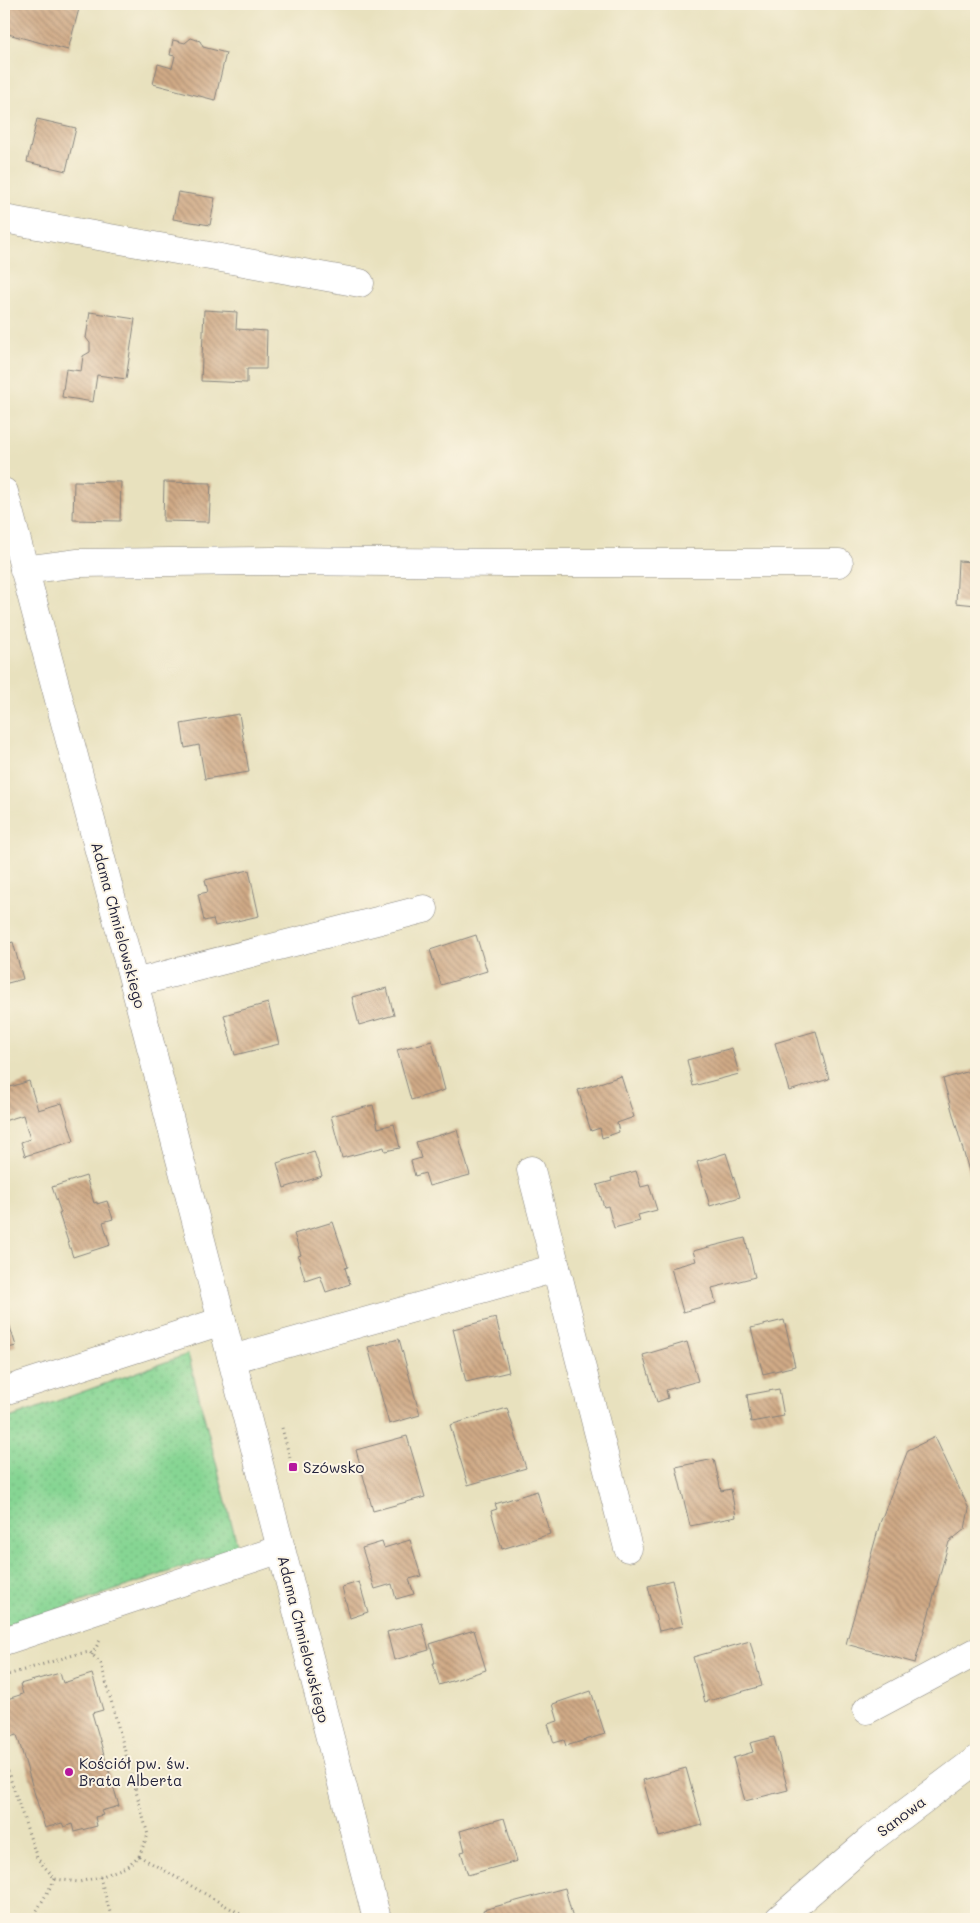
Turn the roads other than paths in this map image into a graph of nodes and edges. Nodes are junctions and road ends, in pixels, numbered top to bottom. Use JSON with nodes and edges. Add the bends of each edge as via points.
{"nodes":[{"id":1,"x":4,"y":219,"type":"edge"},
{"id":2,"x":360,"y":284,"type":"dead end"},
{"id":3,"x":4,"y":492,"type":"edge"},
{"id":4,"x":839,"y":562,"type":"dead end"},
{"id":5,"x":24,"y":570,"type":"junction"},
{"id":6,"x":424,"y":909,"type":"dead end"},
{"id":7,"x":134,"y":983,"type":"junction"},
{"id":8,"x":531,"y":1170,"type":"dead end"},
{"id":9,"x":556,"y":1268,"type":"junction"},
{"id":10,"x":222,"y":1320,"type":"junction"},
{"id":11,"x":232,"y":1358,"type":"junction"},
{"id":12,"x":4,"y":1391,"type":"edge"},
{"id":13,"x":628,"y":1548,"type":"dead end"},
{"id":14,"x":281,"y":1549,"type":"junction"},
{"id":15,"x":4,"y":1641,"type":"edge"},
{"id":16,"x":976,"y":1652,"type":"edge"},
{"id":17,"x":867,"y":1710,"type":"dead end"},
{"id":18,"x":976,"y":1760,"type":"edge"},
{"id":19,"x":377,"y":1919,"type":"edge"},
{"id":20,"x":779,"y":1919,"type":"edge"}],
"edges":[{"from":1,"to":2,"type":"street"},
{"from":3,"to":5,"type":"street","name":"Adama Chmielowskiego"},
{"from":4,"to":5,"type":"street","via":[[78,562]]},
{"from":5,"to":7,"type":"street","name":"Adama Chmielowskiego"},
{"from":6,"to":7,"type":"street"},
{"from":7,"to":10,"type":"street","name":"Adama Chmielowskiego"},
{"from":8,"to":9,"type":"street"},
{"from":9,"to":11,"type":"street"},
{"from":9,"to":13,"type":"street"},
{"from":10,"to":11,"type":"street","name":"Adama Chmielowskiego"},
{"from":10,"to":12,"type":"street"},
{"from":11,"to":14,"type":"street","name":"Adama Chmielowskiego"},
{"from":14,"to":15,"type":"street"},
{"from":14,"to":19,"type":"street","name":"Adama Chmielowskiego"},
{"from":16,"to":17,"type":"street"},
{"from":18,"to":20,"type":"street","name":"Sanowa","via":[[871,1839]]}]}
